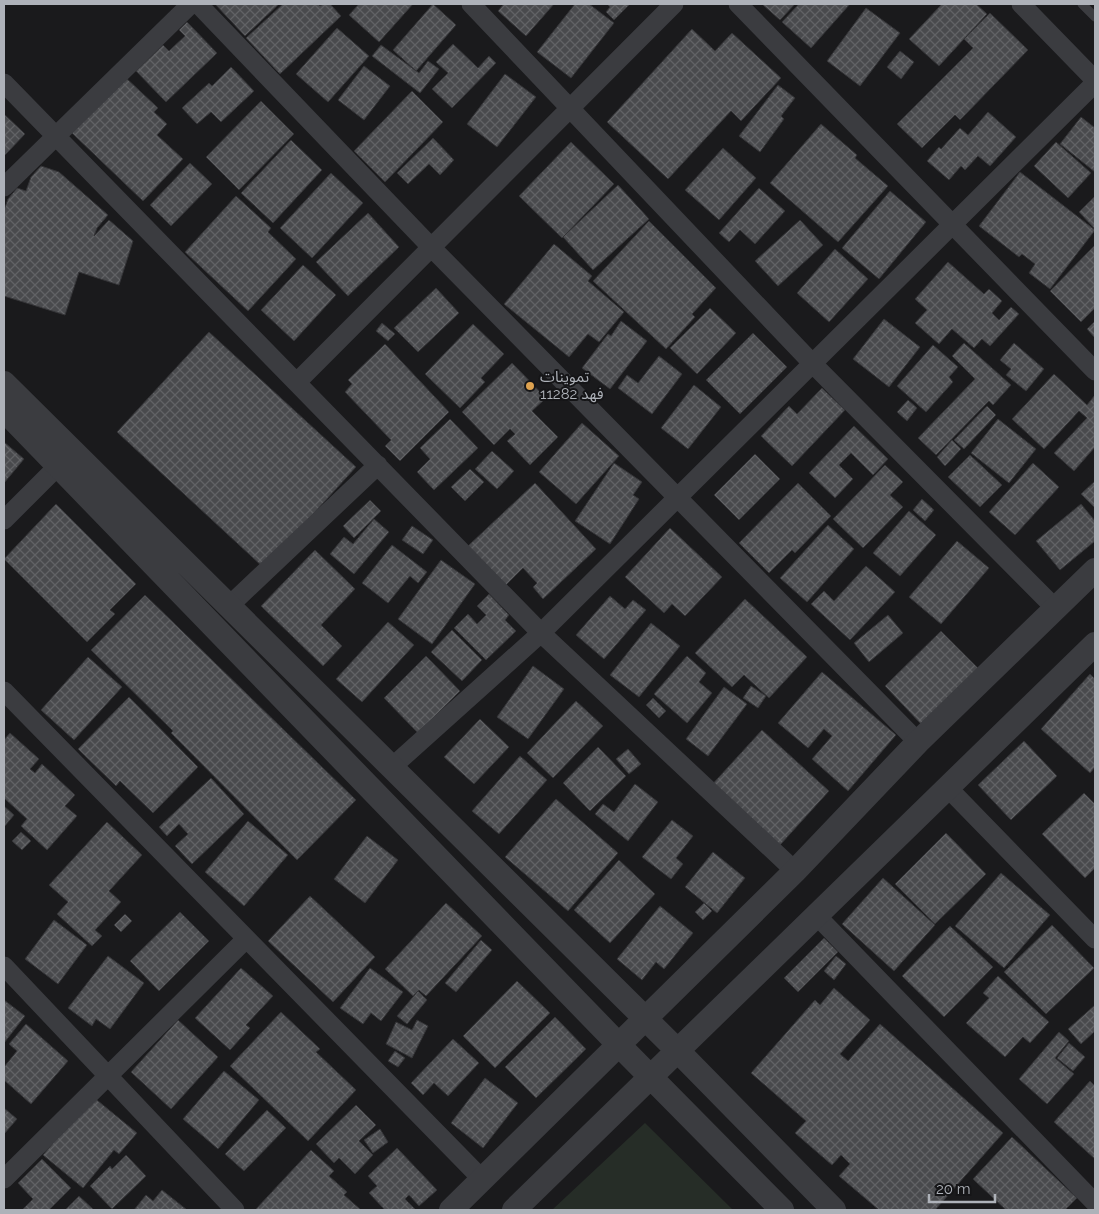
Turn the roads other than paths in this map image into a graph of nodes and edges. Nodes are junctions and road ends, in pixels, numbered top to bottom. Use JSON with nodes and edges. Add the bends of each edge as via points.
{"nodes":[{"id":1,"x":191,"y":4,"type":"edge"},
{"id":2,"x":198,"y":4,"type":"edge"},
{"id":3,"x":471,"y":4,"type":"edge"},
{"id":4,"x":674,"y":4,"type":"edge"},
{"id":5,"x":738,"y":4,"type":"edge"},
{"id":6,"x":1021,"y":4,"type":"edge"},
{"id":7,"x":1082,"y":4,"type":"edge"},
{"id":8,"x":1095,"y":17,"type":"edge"},
{"id":9,"x":1095,"y":81,"type":"edge"},
{"id":10,"x":4,"y":83,"type":"edge"},
{"id":11,"x":570,"y":108,"type":"junction"},
{"id":12,"x":56,"y":138,"type":"junction"},
{"id":13,"x":4,"y":187,"type":"edge"},
{"id":14,"x":951,"y":226,"type":"junction"},
{"id":15,"x":431,"y":247,"type":"junction"},
{"id":16,"x":812,"y":363,"type":"junction"},
{"id":17,"x":1095,"y":371,"type":"edge"},
{"id":18,"x":297,"y":382,"type":"junction"},
{"id":19,"x":4,"y":383,"type":"edge"},
{"id":20,"x":4,"y":410,"type":"edge"},
{"id":21,"x":58,"y":465,"type":"junction"},
{"id":22,"x":378,"y":465,"type":"junction"},
{"id":23,"x":677,"y":497,"type":"junction"},
{"id":24,"x":4,"y":520,"type":"edge"},
{"id":25,"x":1095,"y":570,"type":"edge"},
{"id":26,"x":229,"y":606,"type":"junction"},
{"id":27,"x":1055,"y":608,"type":"junction"},
{"id":28,"x":541,"y":633,"type":"junction"},
{"id":29,"x":1095,"y":644,"type":"edge"},
{"id":30,"x":4,"y":691,"type":"edge"},
{"id":31,"x":918,"y":742,"type":"junction"},
{"id":32,"x":392,"y":767,"type":"junction"},
{"id":33,"x":949,"y":789,"type":"junction"},
{"id":34,"x":795,"y":871,"type":"junction"},
{"id":35,"x":817,"y":916,"type":"junction"},
{"id":36,"x":246,"y":939,"type":"junction"},
{"id":37,"x":1095,"y":939,"type":"edge"},
{"id":38,"x":4,"y":966,"type":"edge"},
{"id":39,"x":646,"y":1020,"type":"junction"},
{"id":40,"x":619,"y":1045,"type":"junction"},
{"id":41,"x":678,"y":1051,"type":"junction"},
{"id":42,"x":108,"y":1074,"type":"junction"},
{"id":43,"x":650,"y":1077,"type":"junction"},
{"id":44,"x":4,"y":1179,"type":"edge"},
{"id":45,"x":482,"y":1179,"type":"junction"},
{"id":46,"x":1095,"y":1203,"type":"edge"},
{"id":47,"x":234,"y":1210,"type":"edge"},
{"id":48,"x":451,"y":1210,"type":"edge"},
{"id":49,"x":514,"y":1210,"type":"edge"},
{"id":50,"x":782,"y":1210,"type":"edge"},
{"id":51,"x":834,"y":1210,"type":"edge"}],
"edges":[{"from":1,"to":12,"type":"street"},
{"from":2,"to":15,"type":"street"},
{"from":3,"to":11,"type":"street"},
{"from":4,"to":11,"type":"street"},
{"from":5,"to":14,"type":"street"},
{"from":6,"to":9,"type":"street"},
{"from":7,"to":8,"type":"lane"},
{"from":9,"to":14,"type":"street"},
{"from":10,"to":12,"type":"street"},
{"from":11,"to":15,"type":"street"},
{"from":11,"to":16,"type":"street"},
{"from":12,"to":13,"type":"street"},
{"from":12,"to":18,"type":"street"},
{"from":14,"to":16,"type":"street"},
{"from":14,"to":17,"type":"street"},
{"from":15,"to":18,"type":"street"},
{"from":15,"to":23,"type":"street"},
{"from":16,"to":23,"type":"street"},
{"from":16,"to":27,"type":"street"},
{"from":18,"to":22,"type":"street"},
{"from":19,"to":26,"type":"street"},
{"from":20,"to":21,"type":"street"},
{"from":21,"to":24,"type":"street"},
{"from":21,"to":40,"type":"street"},
{"from":22,"to":26,"type":"street"},
{"from":22,"to":28,"type":"street"},
{"from":23,"to":28,"type":"street"},
{"from":23,"to":31,"type":"street"},
{"from":25,"to":27,"type":"street"},
{"from":26,"to":32,"type":"street"},
{"from":27,"to":31,"type":"street"},
{"from":28,"to":32,"type":"street"},
{"from":28,"to":34,"type":"street"},
{"from":29,"to":33,"type":"street"},
{"from":30,"to":36,"type":"street"},
{"from":31,"to":34,"type":"street"},
{"from":32,"to":39,"type":"street"},
{"from":33,"to":35,"type":"street"},
{"from":33,"to":37,"type":"street"},
{"from":34,"to":39,"type":"street"},
{"from":35,"to":41,"type":"street"},
{"from":35,"to":46,"type":"street"},
{"from":36,"to":42,"type":"street"},
{"from":36,"to":45,"type":"street"},
{"from":38,"to":42,"type":"street"},
{"from":39,"to":40,"type":"street"},
{"from":39,"to":41,"type":"street"},
{"from":40,"to":43,"type":"street"},
{"from":40,"to":45,"type":"street"},
{"from":41,"to":43,"type":"street"},
{"from":41,"to":51,"type":"street"},
{"from":42,"to":44,"type":"street"},
{"from":42,"to":47,"type":"street"},
{"from":43,"to":49,"type":"street"},
{"from":43,"to":50,"type":"street"},
{"from":45,"to":48,"type":"street"}]}
